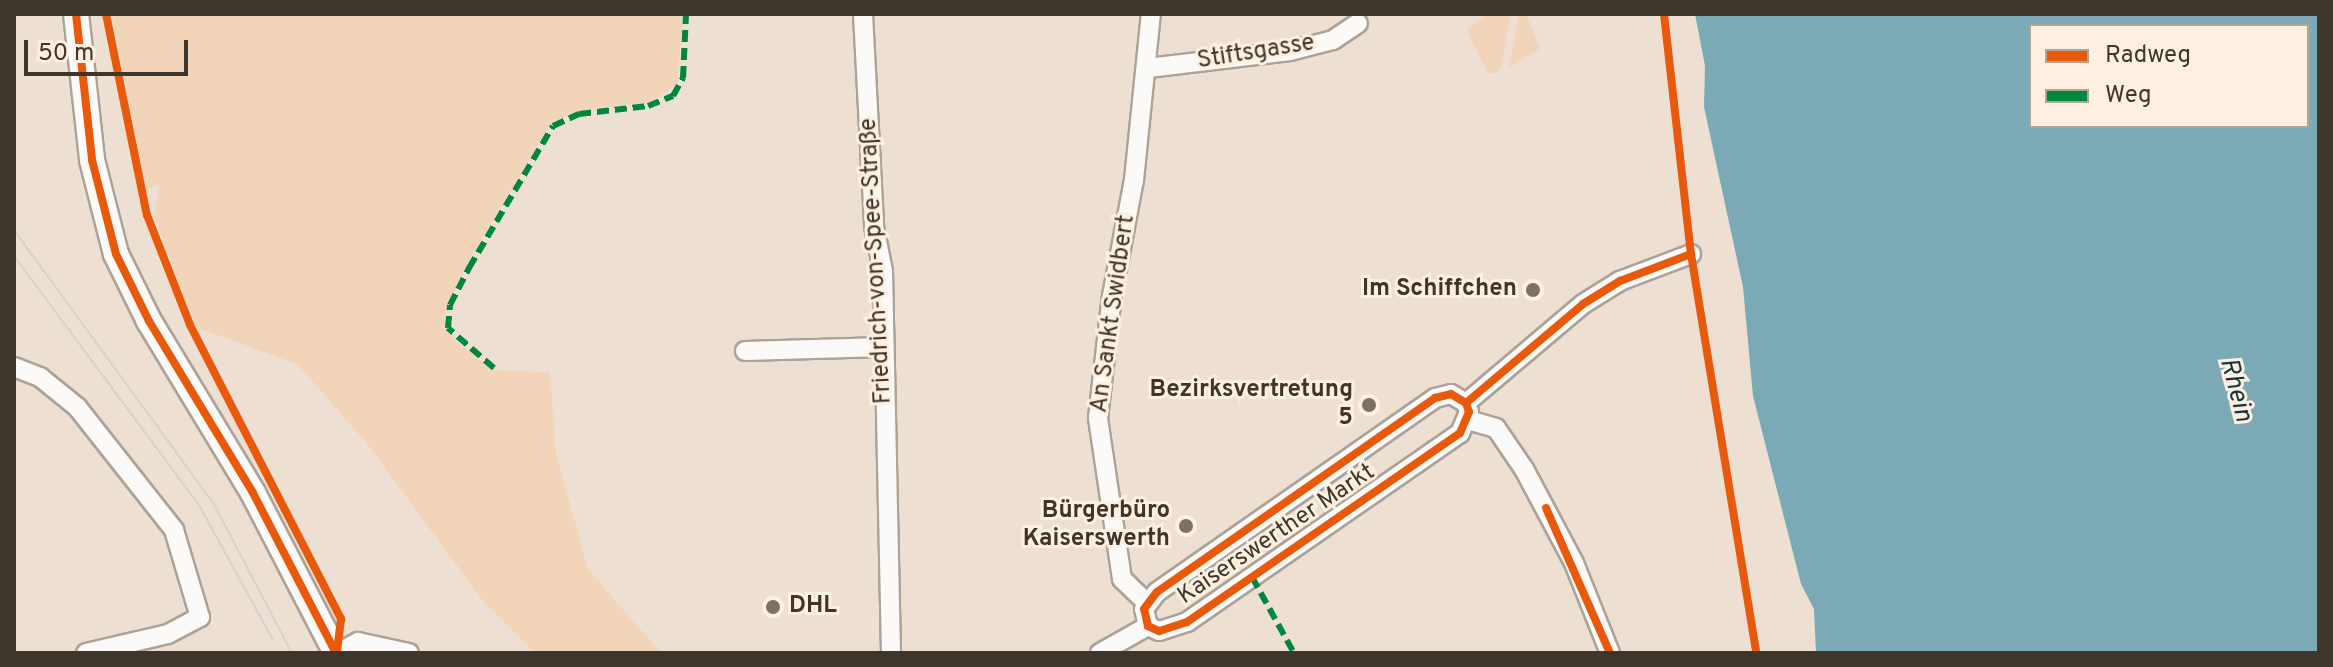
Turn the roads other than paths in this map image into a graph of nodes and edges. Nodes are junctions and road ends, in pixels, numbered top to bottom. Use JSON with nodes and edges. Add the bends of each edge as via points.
{"nodes":[{"id":1,"x":76,"y":14,"type":"edge"},
{"id":2,"x":863,"y":14,"type":"edge"},
{"id":3,"x":1151,"y":14,"type":"edge"},
{"id":4,"x":1358,"y":23,"type":"dead end"},
{"id":5,"x":1148,"y":68,"type":"junction"},
{"id":6,"x":1691,"y":254,"type":"dead end"},
{"id":7,"x":884,"y":347,"type":"junction"},
{"id":8,"x":745,"y":351,"type":"dead end"},
{"id":9,"x":14,"y":367,"type":"edge"},
{"id":10,"x":1467,"y":411,"type":"junction"},
{"id":11,"x":1147,"y":603,"type":"junction"},
{"id":12,"x":1148,"y":626,"type":"junction"},
{"id":13,"x":86,"y":653,"type":"edge"},
{"id":14,"x":337,"y":653,"type":"edge"},
{"id":15,"x":409,"y":653,"type":"edge"},
{"id":16,"x":891,"y":653,"type":"edge"},
{"id":17,"x":1100,"y":653,"type":"edge"},
{"id":18,"x":1610,"y":653,"type":"edge"}],
"edges":[{"from":1,"to":14,"type":"main road","via":[[92,160],[116,254],[149,321],[253,493]]},
{"from":2,"to":7,"type":"street","name":"Friedrich-von-Spee-Straße"},
{"from":3,"to":5,"type":"street","name":"An Sankt Swidbert"},
{"from":4,"to":5,"type":"street","name":"Stiftsgasse","via":[[1333,40],[1290,51]]},
{"from":5,"to":11,"type":"street","name":"An Sankt Swidbert","via":[[1098,418],[1122,579]]},
{"from":6,"to":10,"type":"street","name":"Kaiserswerther Markt","via":[[1620,281],[1583,304]]},
{"from":7,"to":8,"type":"street"},
{"from":7,"to":16,"type":"street","name":"Friedrich-von-Spee-Straße"},
{"from":9,"to":13,"type":"street","via":[[40,377],[77,407],[174,530],[200,617],[168,634]]},
{"from":10,"to":11,"type":"street","name":"Kaiserswerther Markt","via":[[1451,394],[1435,398]]},
{"from":10,"to":12,"type":"street","name":"Kaiserswerther Markt","via":[[1460,433],[1187,622],[1159,631]]},
{"from":10,"to":18,"type":"street","via":[[1496,428],[1546,508]]},
{"from":11,"to":12,"type":"street","name":"Kaiserswerther Markt"},
{"from":12,"to":17,"type":"street","name":"Kaiserswerther Markt"},
{"from":14,"to":15,"type":"street","via":[[358,642]]}]}
